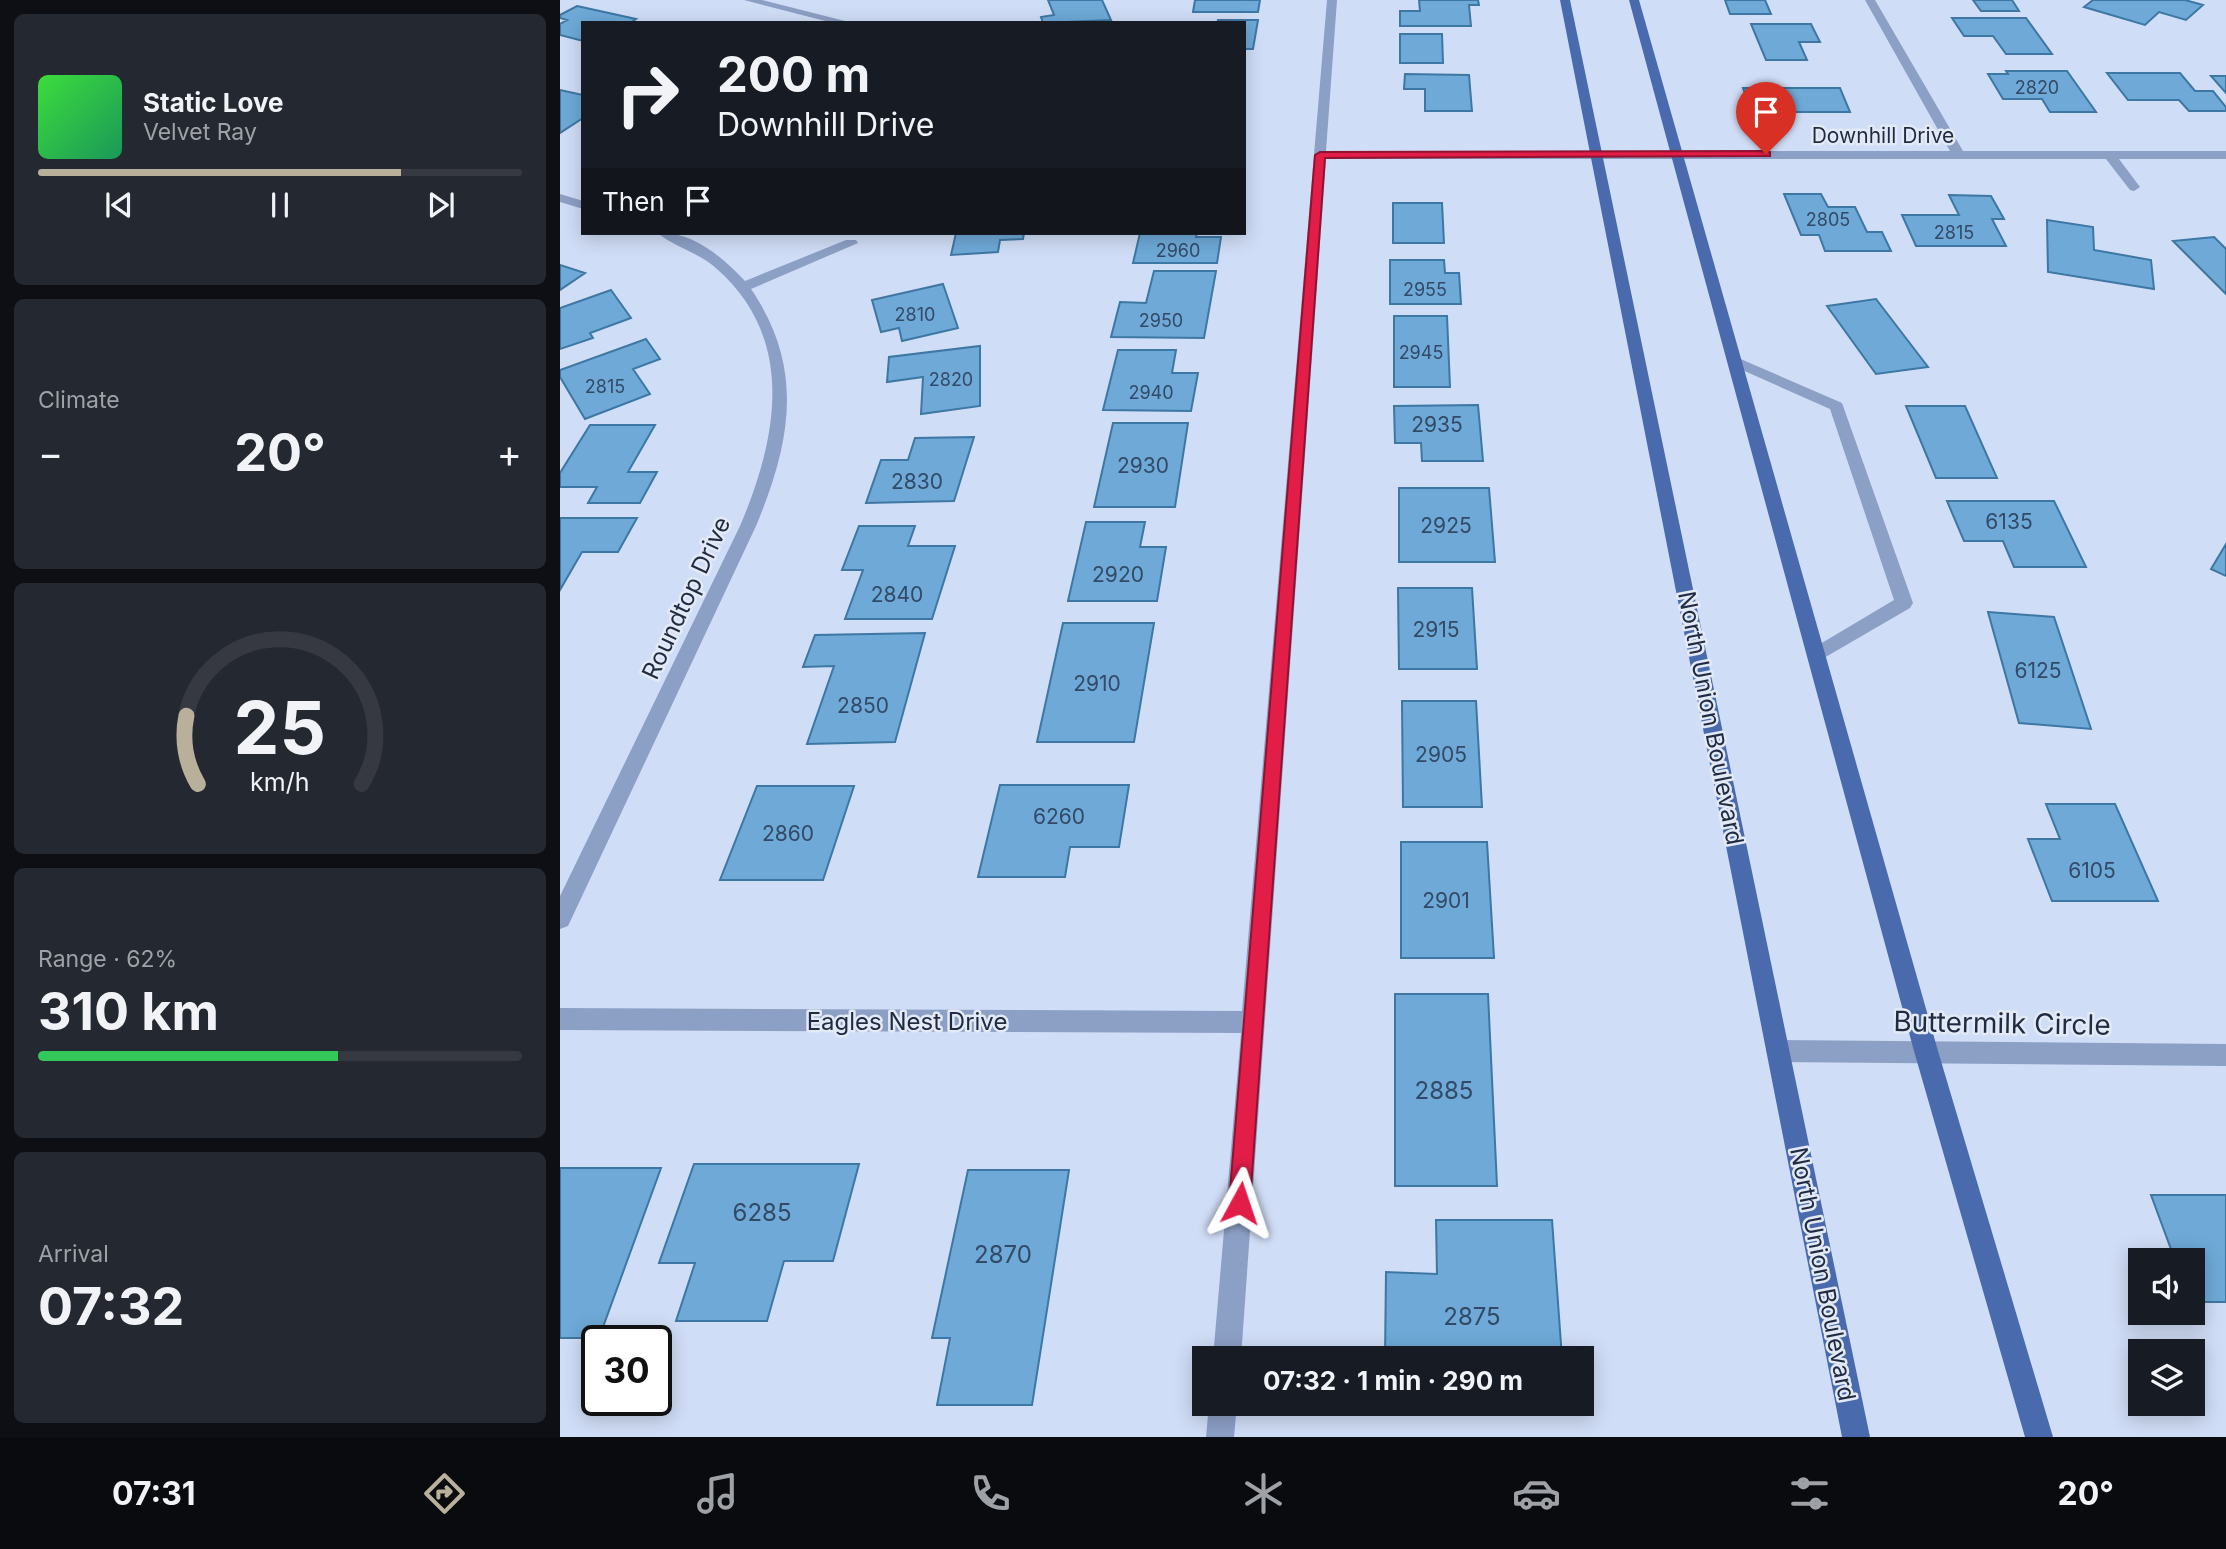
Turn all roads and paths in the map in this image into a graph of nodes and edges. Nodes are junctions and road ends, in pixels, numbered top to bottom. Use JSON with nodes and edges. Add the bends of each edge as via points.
{"nodes":[{"id":1,"x":749,"y":0,"type":"edge"},
{"id":2,"x":1332,"y":0,"type":"edge"},
{"id":3,"x":1565,"y":0,"type":"edge"},
{"id":4,"x":1634,"y":0,"type":"edge"},
{"id":5,"x":1870,"y":0,"type":"edge"},
{"id":6,"x":839,"y":21,"type":"edge"},
{"id":7,"x":1958,"y":154,"type":"junction"},
{"id":8,"x":1320,"y":155,"type":"junction"},
{"id":9,"x":1679,"y":155,"type":"junction"},
{"id":10,"x":2110,"y":155,"type":"junction"},
{"id":11,"x":2226,"y":155,"type":"edge"},
{"id":12,"x":1598,"y":156,"type":"junction"},
{"id":13,"x":2134,"y":187,"type":"dead end"},
{"id":14,"x":560,"y":198,"type":"edge"},
{"id":15,"x":581,"y":204,"type":"edge"},
{"id":16,"x":669,"y":235,"type":"edge"},
{"id":17,"x":851,"y":243,"type":"dead end"},
{"id":18,"x":745,"y":286,"type":"junction"},
{"id":19,"x":1736,"y":362,"type":"junction"},
{"id":20,"x":1817,"y":655,"type":"junction"},
{"id":21,"x":560,"y":919,"type":"edge"},
{"id":22,"x":560,"y":1019,"type":"edge"},
{"id":23,"x":1255,"y":1022,"type":"junction"},
{"id":24,"x":1778,"y":1051,"type":"junction"},
{"id":25,"x":1926,"y":1051,"type":"junction"},
{"id":26,"x":2226,"y":1055,"type":"edge"},
{"id":27,"x":1228,"y":1346,"type":"edge"},
{"id":28,"x":1222,"y":1416,"type":"edge"},
{"id":29,"x":2043,"y":1433,"type":"edge"},
{"id":30,"x":1220,"y":1437,"type":"edge"},
{"id":31,"x":1856,"y":1437,"type":"edge"}],
"edges":[{"from":1,"to":6,"type":"street"},
{"from":2,"to":8,"type":"street"},
{"from":3,"to":12,"type":"main road","name":"North Union Boulevard"},
{"from":4,"to":9,"type":"main road"},
{"from":5,"to":7,"type":"street"},
{"from":7,"to":9,"type":"street","name":"Downhill Drive"},
{"from":7,"to":10,"type":"street","name":"Downhill Drive"},
{"from":8,"to":12,"type":"street","name":"Downhill Drive"},
{"from":8,"to":23,"type":"street"},
{"from":9,"to":12,"type":"street","name":"Downhill Drive"},
{"from":9,"to":19,"type":"main road"},
{"from":10,"to":11,"type":"street","name":"Downhill Drive"},
{"from":10,"to":13,"type":"street"},
{"from":12,"to":24,"type":"main road","name":"North Union Boulevard"},
{"from":14,"to":15,"type":"street"},
{"from":16,"to":18,"type":"street","name":"Roundtop Drive","via":[[718,263]]},
{"from":17,"to":18,"type":"street"},
{"from":18,"to":21,"type":"street","name":"Roundtop Drive","via":[[766,324],[780,391],[779,431],[770,473]]},
{"from":19,"to":20,"type":"main road"},
{"from":19,"to":20,"type":"street","via":[[1837,406],[1904,604]]},
{"from":20,"to":25,"type":"main road"},
{"from":22,"to":23,"type":"street","name":"Eagles Nest Drive"},
{"from":23,"to":27,"type":"street"},
{"from":24,"to":25,"type":"street","name":"Buttermilk Circle"},
{"from":24,"to":31,"type":"main road","name":"North Union Boulevard"},
{"from":25,"to":26,"type":"street","name":"Buttermilk Circle"},
{"from":25,"to":29,"type":"main road"},
{"from":28,"to":30,"type":"street"}]}
